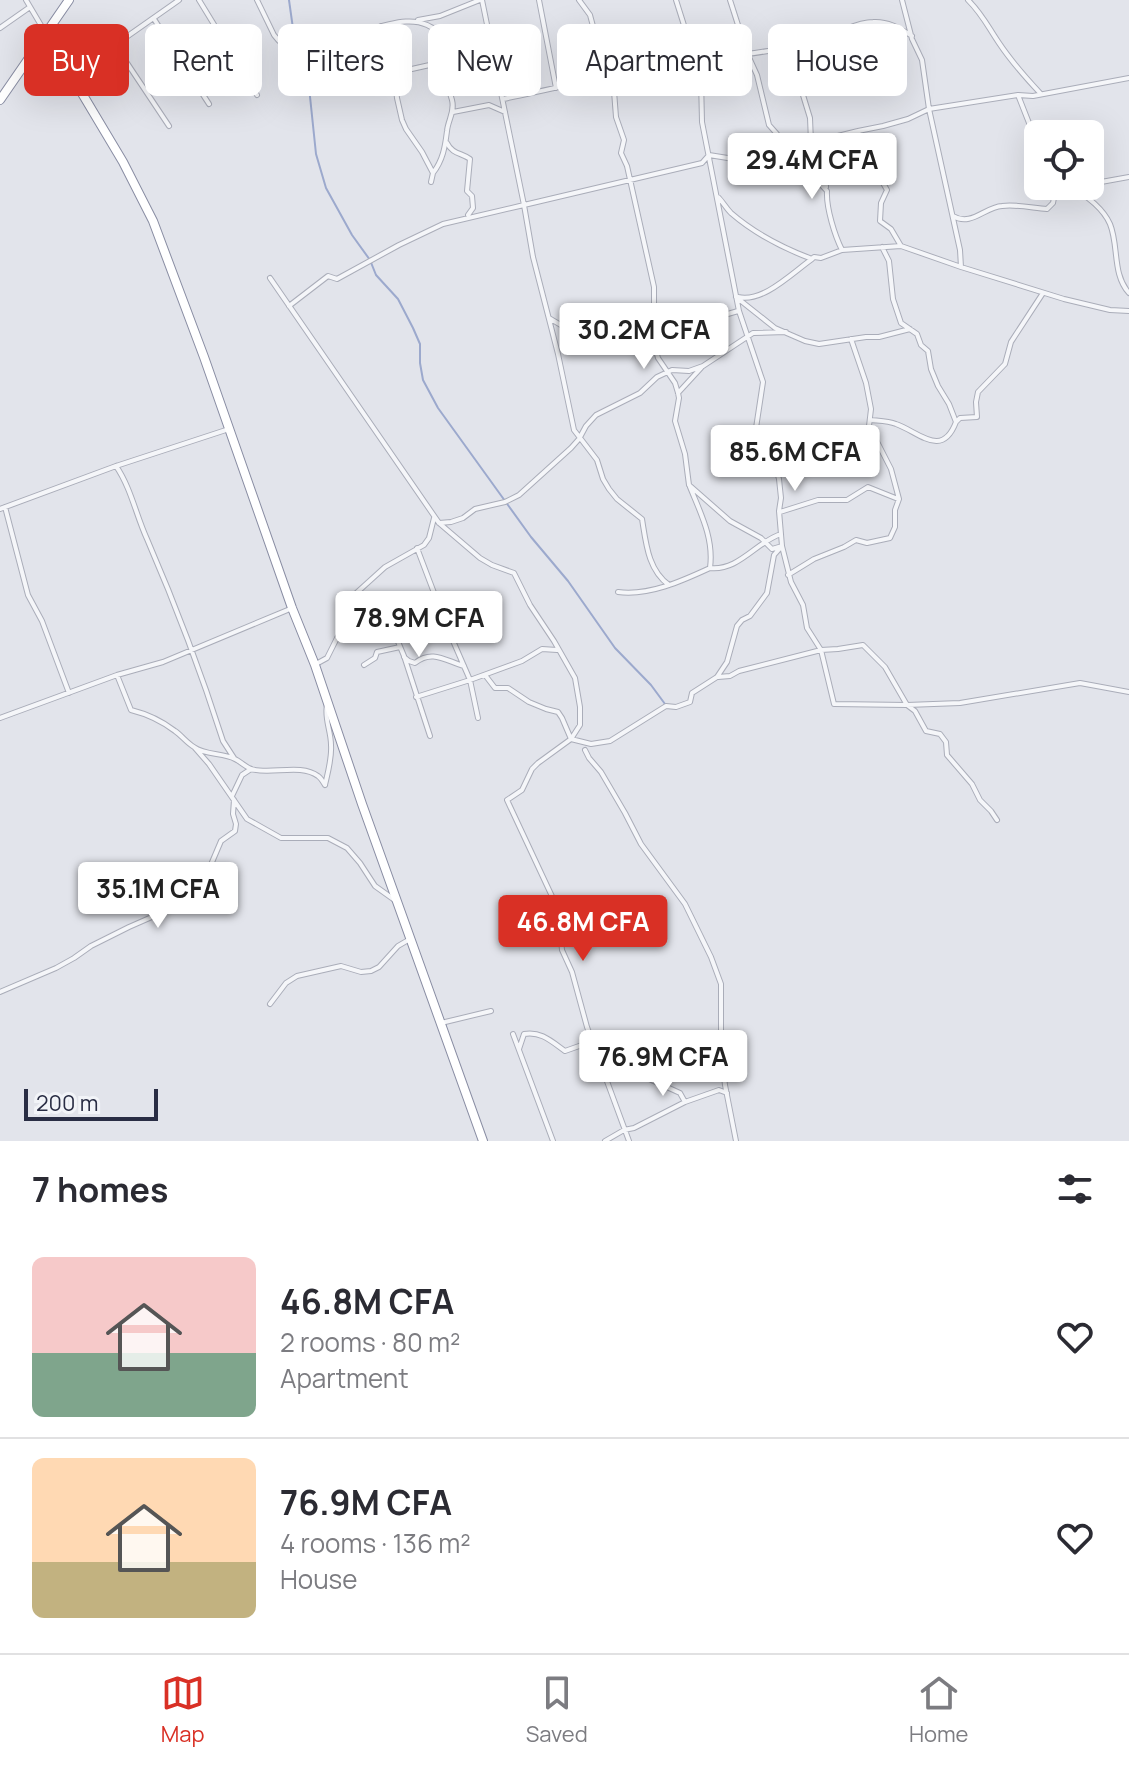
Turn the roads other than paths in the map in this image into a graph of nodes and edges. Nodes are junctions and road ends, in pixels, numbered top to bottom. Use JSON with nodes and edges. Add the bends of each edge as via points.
{"nodes":[{"id":1,"x":26,"y":0,"type":"edge"},
{"id":2,"x":69,"y":0,"type":"edge"},
{"id":3,"x":179,"y":0,"type":"edge"},
{"id":4,"x":199,"y":0,"type":"edge"},
{"id":5,"x":257,"y":0,"type":"edge"},
{"id":6,"x":489,"y":0,"type":"edge"},
{"id":7,"x":539,"y":0,"type":"edge"},
{"id":8,"x":579,"y":0,"type":"edge"},
{"id":9,"x":676,"y":0,"type":"edge"},
{"id":10,"x":730,"y":0,"type":"edge"},
{"id":11,"x":902,"y":0,"type":"edge"},
{"id":12,"x":968,"y":0,"type":"edge"},
{"id":13,"x":482,"y":1,"type":"edge"},
{"id":14,"x":30,"y":7,"type":"junction"},
{"id":15,"x":154,"y":19,"type":"junction"},
{"id":16,"x":417,"y":20,"type":"junction"},
{"id":17,"x":40,"y":24,"type":"edge"},
{"id":18,"x":52,"y":24,"type":"edge"},
{"id":19,"x":214,"y":24,"type":"edge"},
{"id":20,"x":393,"y":24,"type":"edge"},
{"id":21,"x":487,"y":24,"type":"edge"},
{"id":22,"x":592,"y":24,"type":"edge"},
{"id":23,"x":683,"y":24,"type":"edge"},
{"id":24,"x":738,"y":24,"type":"edge"},
{"id":25,"x":855,"y":24,"type":"edge"},
{"id":26,"x":887,"y":24,"type":"edge"},
{"id":27,"x":428,"y":25,"type":"edge"},
{"id":28,"x":0,"y":28,"type":"edge"},
{"id":29,"x":907,"y":33,"type":"edge"},
{"id":30,"x":129,"y":36,"type":"edge"},
{"id":31,"x":912,"y":36,"type":"junction"},
{"id":32,"x":278,"y":40,"type":"edge"},
{"id":33,"x":752,"y":64,"type":"edge"},
{"id":34,"x":24,"y":65,"type":"edge"},
{"id":35,"x":129,"y":66,"type":"edge"},
{"id":36,"x":1129,"y":78,"type":"edge"},
{"id":37,"x":556,"y":89,"type":"joint"},
{"id":38,"x":1041,"y":94,"type":"junction"},
{"id":39,"x":1018,"y":95,"type":"junction"},
{"id":40,"x":84,"y":96,"type":"edge"},
{"id":41,"x":397,"y":96,"type":"edge"},
{"id":42,"x":451,"y":96,"type":"edge"},
{"id":43,"x":502,"y":96,"type":"edge"},
{"id":44,"x":614,"y":96,"type":"edge"},
{"id":45,"x":701,"y":96,"type":"edge"},
{"id":46,"x":803,"y":96,"type":"edge"},
{"id":47,"x":503,"y":99,"type":"junction"},
{"id":48,"x":0,"y":100,"type":"edge"},
{"id":49,"x":209,"y":104,"type":"dead end"},
{"id":50,"x":929,"y":109,"type":"junction"},
{"id":51,"x":453,"y":112,"type":"junction"},
{"id":52,"x":506,"y":112,"type":"junction"},
{"id":53,"x":1028,"y":120,"type":"edge"},
{"id":54,"x":169,"y":126,"type":"dead end"},
{"id":55,"x":858,"y":131,"type":"junction"},
{"id":56,"x":811,"y":142,"type":"junction"},
{"id":57,"x":447,"y":143,"type":"junction"},
{"id":58,"x":783,"y":149,"type":"junction"},
{"id":59,"x":709,"y":155,"type":"junction"},
{"id":60,"x":433,"y":173,"type":"junction"},
{"id":61,"x":1129,"y":177,"type":"edge"},
{"id":62,"x":629,"y":180,"type":"junction"},
{"id":63,"x":1104,"y":181,"type":"edge"},
{"id":64,"x":431,"y":182,"type":"dead end"},
{"id":65,"x":826,"y":190,"type":"junction"},
{"id":66,"x":717,"y":195,"type":"junction"},
{"id":67,"x":1054,"y":200,"type":"edge"},
{"id":68,"x":1091,"y":200,"type":"edge"},
{"id":69,"x":524,"y":205,"type":"junction"},
{"id":70,"x":952,"y":215,"type":"junction"},
{"id":71,"x":467,"y":217,"type":"junction"},
{"id":72,"x":901,"y":246,"type":"junction"},
{"id":73,"x":882,"y":247,"type":"junction"},
{"id":74,"x":842,"y":250,"type":"junction"},
{"id":75,"x":812,"y":259,"type":"junction"},
{"id":76,"x":961,"y":267,"type":"junction"},
{"id":77,"x":270,"y":278,"type":"dead end"},
{"id":78,"x":1043,"y":293,"type":"junction"},
{"id":79,"x":1129,"y":293,"type":"edge"},
{"id":80,"x":736,"y":297,"type":"junction"},
{"id":81,"x":289,"y":306,"type":"junction"},
{"id":82,"x":739,"y":311,"type":"junction"},
{"id":83,"x":1129,"y":311,"type":"edge"},
{"id":84,"x":549,"y":318,"type":"junction"},
{"id":85,"x":910,"y":329,"type":"junction"},
{"id":86,"x":786,"y":332,"type":"junction"},
{"id":87,"x":748,"y":337,"type":"junction"},
{"id":88,"x":851,"y":339,"type":"junction"},
{"id":89,"x":655,"y":347,"type":"junction"},
{"id":90,"x":703,"y":366,"type":"junction"},
{"id":91,"x":668,"y":372,"type":"junction"},
{"id":92,"x":678,"y":393,"type":"junction"},
{"id":93,"x":870,"y":420,"type":"junction"},
{"id":94,"x":956,"y":422,"type":"junction"},
{"id":95,"x":229,"y":429,"type":"junction"},
{"id":96,"x":579,"y":439,"type":"junction"},
{"id":97,"x":116,"y":466,"type":"junction"},
{"id":98,"x":689,"y":485,"type":"junction"},
{"id":99,"x":899,"y":499,"type":"junction"},
{"id":100,"x":2,"y":508,"type":"edge"},
{"id":101,"x":780,"y":512,"type":"junction"},
{"id":102,"x":434,"y":518,"type":"junction"},
{"id":103,"x":439,"y":523,"type":"junction"},
{"id":104,"x":781,"y":534,"type":"junction"},
{"id":105,"x":765,"y":543,"type":"junction"},
{"id":106,"x":782,"y":546,"type":"junction"},
{"id":107,"x":417,"y":548,"type":"junction"},
{"id":108,"x":710,"y":568,"type":"junction"},
{"id":109,"x":788,"y":575,"type":"junction"},
{"id":110,"x":669,"y":585,"type":"junction"},
{"id":111,"x":618,"y":592,"type":"dead end"},
{"id":112,"x":378,"y":594,"type":"dead end"},
{"id":113,"x":292,"y":608,"type":"junction"},
{"id":114,"x":400,"y":647,"type":"junction"},
{"id":115,"x":192,"y":650,"type":"junction"},
{"id":116,"x":558,"y":650,"type":"junction"},
{"id":117,"x":821,"y":650,"type":"junction"},
{"id":118,"x":404,"y":656,"type":"junction"},
{"id":119,"x":315,"y":665,"type":"junction"},
{"id":120,"x":364,"y":665,"type":"dead end"},
{"id":121,"x":464,"y":666,"type":"junction"},
{"id":122,"x":117,"y":675,"type":"junction"},
{"id":123,"x":485,"y":675,"type":"junction"},
{"id":124,"x":717,"y":677,"type":"junction"},
{"id":125,"x":470,"y":680,"type":"junction"},
{"id":126,"x":1129,"y":692,"type":"edge"},
{"id":127,"x":69,"y":693,"type":"junction"},
{"id":128,"x":416,"y":697,"type":"junction"},
{"id":129,"x":327,"y":703,"type":"junction"},
{"id":130,"x":907,"y":705,"type":"junction"},
{"id":131,"x":0,"y":718,"type":"edge"},
{"id":132,"x":478,"y":718,"type":"dead end"},
{"id":133,"x":430,"y":736,"type":"dead end"},
{"id":134,"x":571,"y":739,"type":"junction"},
{"id":135,"x":195,"y":748,"type":"junction"},
{"id":136,"x":585,"y":750,"type":"dead end"},
{"id":137,"x":234,"y":758,"type":"junction"},
{"id":138,"x":251,"y":769,"type":"junction"},
{"id":139,"x":233,"y":798,"type":"junction"},
{"id":140,"x":997,"y":820,"type":"dead end"},
{"id":141,"x":398,"y":903,"type":"junction"},
{"id":142,"x":410,"y":939,"type":"junction"},
{"id":143,"x":0,"y":992,"type":"edge"},
{"id":144,"x":270,"y":1004,"type":"dead end"},
{"id":145,"x":491,"y":1011,"type":"dead end"},
{"id":146,"x":441,"y":1023,"type":"junction"},
{"id":147,"x":513,"y":1034,"type":"dead end"},
{"id":148,"x":595,"y":1047,"type":"junction"},
{"id":149,"x":519,"y":1049,"type":"junction"},
{"id":150,"x":727,"y":1093,"type":"junction"},
{"id":151,"x":685,"y":1102,"type":"junction"},
{"id":152,"x":624,"y":1130,"type":"junction"},
{"id":153,"x":483,"y":1141,"type":"edge"},
{"id":154,"x":553,"y":1141,"type":"edge"},
{"id":155,"x":605,"y":1141,"type":"edge"},
{"id":156,"x":629,"y":1141,"type":"edge"},
{"id":157,"x":736,"y":1141,"type":"edge"}],
"edges":[{"from":1,"to":14,"type":"street"},
{"from":2,"to":18,"type":"highway"},
{"from":3,"to":15,"type":"street"},
{"from":4,"to":19,"type":"street"},
{"from":5,"to":32,"type":"street"},
{"from":6,"to":13,"type":"street"},
{"from":7,"to":37,"type":"street"},
{"from":8,"to":22,"type":"street"},
{"from":9,"to":23,"type":"street"},
{"from":10,"to":24,"type":"street"},
{"from":11,"to":31,"type":"street"},
{"from":12,"to":38,"type":"street"},
{"from":13,"to":16,"type":"street"},
{"from":13,"to":21,"type":"street"},
{"from":14,"to":17,"type":"street"},
{"from":14,"to":28,"type":"street"},
{"from":15,"to":30,"type":"street"},
{"from":15,"to":49,"type":"street"},
{"from":16,"to":20,"type":"street"},
{"from":16,"to":27,"type":"street"},
{"from":25,"to":26,"type":"street"},
{"from":29,"to":31,"type":"street"},
{"from":31,"to":50,"type":"street","via":[[922,60]]},
{"from":33,"to":58,"type":"street","via":[[769,125]]},
{"from":34,"to":48,"type":"highway"},
{"from":35,"to":54,"type":"street"},
{"from":36,"to":38,"type":"street"},
{"from":37,"to":47,"type":"street"},
{"from":38,"to":39,"type":"street"},
{"from":39,"to":50,"type":"street"},
{"from":39,"to":53,"type":"street"},
{"from":40,"to":95,"type":"highway","via":[[153,221]]},
{"from":41,"to":60,"type":"street","via":[[406,129]]},
{"from":42,"to":51,"type":"street"},
{"from":43,"to":47,"type":"street"},
{"from":44,"to":62,"type":"street"},
{"from":45,"to":59,"type":"street"},
{"from":46,"to":56,"type":"street"},
{"from":47,"to":52,"type":"street"},
{"from":50,"to":55,"type":"street"},
{"from":50,"to":70,"type":"street"},
{"from":51,"to":52,"type":"street","via":[[489,105]]},
{"from":51,"to":57,"type":"street"},
{"from":52,"to":69,"type":"street"},
{"from":55,"to":56,"type":"street"},
{"from":55,"to":72,"type":"street","via":[[887,190],[880,221]]},
{"from":56,"to":58,"type":"street"},
{"from":56,"to":65,"type":"street"},
{"from":57,"to":60,"type":"street"},
{"from":57,"to":71,"type":"street","via":[[470,159],[467,191],[473,208]]},
{"from":58,"to":59,"type":"street","via":[[740,160]]},
{"from":58,"to":65,"type":"street"},
{"from":59,"to":62,"type":"street","via":[[702,163]]},
{"from":59,"to":66,"type":"street"},
{"from":60,"to":64,"type":"street"},
{"from":61,"to":63,"type":"street"},
{"from":62,"to":69,"type":"street"},
{"from":62,"to":89,"type":"street","via":[[654,287]]},
{"from":65,"to":74,"type":"street"},
{"from":66,"to":75,"type":"street","via":[[761,234]]},
{"from":66,"to":80,"type":"street"},
{"from":67,"to":70,"type":"street","via":[[1047,209],[1003,205],[979,216]]},
{"from":68,"to":79,"type":"street","via":[[1110,224],[1120,279]]},
{"from":69,"to":71,"type":"street"},
{"from":69,"to":84,"type":"street"},
{"from":70,"to":76,"type":"street"},
{"from":71,"to":81,"type":"street","via":[[417,236],[337,279],[328,276]]},
{"from":72,"to":73,"type":"street"},
{"from":72,"to":76,"type":"street"},
{"from":73,"to":74,"type":"street"},
{"from":73,"to":85,"type":"street","via":[[901,323]]},
{"from":74,"to":75,"type":"street"},
{"from":75,"to":80,"type":"street","via":[[778,286],[747,299]]},
{"from":76,"to":78,"type":"street"},
{"from":77,"to":81,"type":"street"},
{"from":78,"to":83,"type":"street"},
{"from":78,"to":94,"type":"street","via":[[1011,342],[1005,364],[978,392],[977,417]]},
{"from":80,"to":82,"type":"street"},
{"from":80,"to":86,"type":"street"},
{"from":81,"to":102,"type":"street"},
{"from":82,"to":87,"type":"street"},
{"from":82,"to":89,"type":"street","via":[[694,321]]},
{"from":84,"to":89,"type":"street","via":[[591,343]]},
{"from":84,"to":96,"type":"street"},
{"from":85,"to":88,"type":"street"},
{"from":85,"to":94,"type":"street","via":[[928,351],[933,375]]},
{"from":86,"to":87,"type":"street"},
{"from":86,"to":88,"type":"street","via":[[819,344]]},
{"from":87,"to":90,"type":"street"},
{"from":87,"to":101,"type":"street","via":[[763,382],[756,428],[774,462]]},
{"from":88,"to":93,"type":"street","via":[[866,383]]},
{"from":89,"to":91,"type":"street"},
{"from":90,"to":91,"type":"street"},
{"from":90,"to":92,"type":"street"},
{"from":91,"to":92,"type":"street"},
{"from":91,"to":96,"type":"street","via":[[596,415]]},
{"from":92,"to":98,"type":"street","via":[[675,421]]},
{"from":93,"to":94,"type":"street","via":[[893,423],[928,441],[943,440]]},
{"from":93,"to":99,"type":"street"},
{"from":95,"to":97,"type":"street"},
{"from":95,"to":113,"type":"highway"},
{"from":96,"to":103,"type":"street","via":[[519,495]]},
{"from":96,"to":110,"type":"street","via":[[597,460],[609,489],[642,519],[651,562]]},
{"from":97,"to":100,"type":"street"},
{"from":97,"to":115,"type":"street"},
{"from":98,"to":105,"type":"street"},
{"from":98,"to":108,"type":"street","via":[[709,534]]},
{"from":99,"to":101,"type":"street","via":[[868,487],[847,500],[818,500]]},
{"from":99,"to":109,"type":"street","via":[[890,538],[856,540]]},
{"from":100,"to":127,"type":"street","via":[[28,595]]},
{"from":101,"to":104,"type":"street"},
{"from":102,"to":103,"type":"street"},
{"from":102,"to":107,"type":"street","via":[[429,538]]},
{"from":103,"to":116,"type":"street","via":[[480,558],[514,573]]},
{"from":104,"to":105,"type":"street"},
{"from":104,"to":106,"type":"street"},
{"from":105,"to":106,"type":"street","via":[[772,549]]},
{"from":105,"to":108,"type":"street","via":[[722,569]]},
{"from":106,"to":109,"type":"street"},
{"from":106,"to":124,"type":"street","via":[[774,555],[767,593],[737,626]]},
{"from":107,"to":119,"type":"street","via":[[353,596],[327,658]]},
{"from":107,"to":121,"type":"street"},
{"from":108,"to":110,"type":"street"},
{"from":109,"to":117,"type":"street"},
{"from":110,"to":111,"type":"street"},
{"from":112,"to":114,"type":"street"},
{"from":113,"to":115,"type":"street"},
{"from":113,"to":119,"type":"highway"},
{"from":114,"to":118,"type":"street"},
{"from":114,"to":120,"type":"street","via":[[377,652]]},
{"from":115,"to":122,"type":"street"},
{"from":115,"to":137,"type":"street","via":[[223,741]]},
{"from":116,"to":123,"type":"street","via":[[542,649]]},
{"from":116,"to":134,"type":"street","via":[[575,678],[580,707],[580,725]]},
{"from":117,"to":124,"type":"street"},
{"from":117,"to":130,"type":"street","via":[[863,645],[885,667]]},
{"from":117,"to":130,"type":"street","via":[[834,704]]},
{"from":118,"to":121,"type":"street","via":[[415,663],[440,656]]},
{"from":118,"to":128,"type":"street"},
{"from":119,"to":129,"type":"highway"},
{"from":121,"to":125,"type":"street"},
{"from":122,"to":127,"type":"street"},
{"from":122,"to":135,"type":"street","via":[[131,710],[164,723]]},
{"from":123,"to":125,"type":"street"},
{"from":123,"to":134,"type":"street","via":[[495,688],[508,688],[558,712]]},
{"from":124,"to":134,"type":"street","via":[[692,693],[690,702],[666,706],[610,741]]},
{"from":125,"to":128,"type":"street"},
{"from":125,"to":132,"type":"street"},
{"from":126,"to":130,"type":"street","via":[[1080,683],[960,703]]},
{"from":127,"to":131,"type":"street"},
{"from":128,"to":133,"type":"street"},
{"from":129,"to":138,"type":"street","via":[[331,750],[325,785],[320,777],[296,769]]},
{"from":129,"to":141,"type":"highway"},
{"from":130,"to":140,"type":"street","via":[[926,731],[940,734],[947,755]]},
{"from":134,"to":148,"type":"street","via":[[538,763],[522,790],[507,800],[564,922],[562,950]]},
{"from":135,"to":137,"type":"street"},
{"from":135,"to":139,"type":"street"},
{"from":136,"to":150,"type":"street","via":[[641,844],[685,904],[711,957],[721,984]]},
{"from":137,"to":138,"type":"street"},
{"from":138,"to":139,"type":"street","via":[[242,775]]},
{"from":139,"to":141,"type":"street","via":[[247,819],[281,838],[328,838],[347,848],[375,886]]},
{"from":139,"to":143,"type":"street","via":[[235,831],[221,841],[207,874],[186,902]]},
{"from":141,"to":142,"type":"highway"},
{"from":142,"to":144,"type":"street","via":[[371,971],[341,966],[297,976]]},
{"from":142,"to":146,"type":"highway"},
{"from":145,"to":146,"type":"street"},
{"from":146,"to":153,"type":"highway"},
{"from":147,"to":149,"type":"street"},
{"from":148,"to":149,"type":"street","via":[[565,1051],[534,1032],[524,1034]]},
{"from":148,"to":151,"type":"street","via":[[680,1093]]},
{"from":148,"to":152,"type":"street"},
{"from":149,"to":154,"type":"street"},
{"from":150,"to":151,"type":"street","via":[[719,1090]]},
{"from":150,"to":157,"type":"street"},
{"from":151,"to":152,"type":"street"},
{"from":152,"to":155,"type":"street"},
{"from":152,"to":156,"type":"street"}]}
